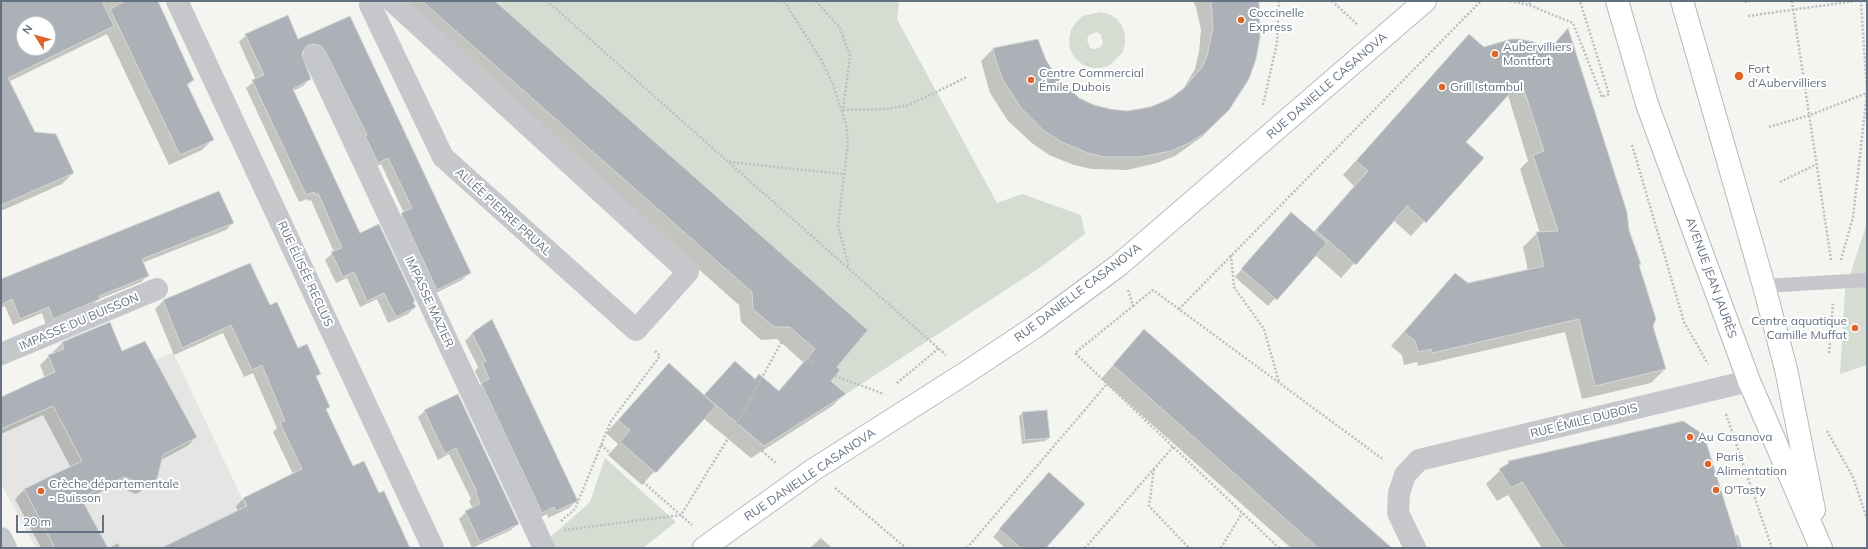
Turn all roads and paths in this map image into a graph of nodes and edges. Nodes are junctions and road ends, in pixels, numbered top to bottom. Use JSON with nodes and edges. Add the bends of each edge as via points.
{"nodes":[{"id":1,"x":177,"y":1,"type":"edge"},
{"id":2,"x":374,"y":1,"type":"edge"},
{"id":3,"x":392,"y":1,"type":"edge"},
{"id":4,"x":547,"y":1,"type":"edge"},
{"id":5,"x":784,"y":1,"type":"edge"},
{"id":6,"x":816,"y":1,"type":"edge"},
{"id":7,"x":1278,"y":1,"type":"edge"},
{"id":8,"x":1332,"y":1,"type":"edge"},
{"id":9,"x":1424,"y":1,"type":"edge"},
{"id":10,"x":1481,"y":1,"type":"edge"},
{"id":11,"x":1510,"y":1,"type":"edge"},
{"id":12,"x":1534,"y":1,"type":"edge"},
{"id":13,"x":1580,"y":1,"type":"edge"},
{"id":14,"x":1617,"y":1,"type":"edge"},
{"id":15,"x":1682,"y":1,"type":"edge"},
{"id":16,"x":1750,"y":1,"type":"edge"},
{"id":17,"x":1792,"y":1,"type":"edge"},
{"id":18,"x":1855,"y":1,"type":"edge"},
{"id":19,"x":1861,"y":1,"type":"edge"},
{"id":20,"x":1745,"y":2,"type":"dead end"},
{"id":21,"x":1529,"y":5,"type":"junction"},
{"id":22,"x":1793,"y":9,"type":"junction"},
{"id":23,"x":1748,"y":16,"type":"dead end"},
{"id":24,"x":1377,"y":42,"type":"junction"},
{"id":25,"x":314,"y":56,"type":"dead end"},
{"id":26,"x":967,"y":77,"type":"dead end"},
{"id":27,"x":1866,"y":93,"type":"edge"},
{"id":28,"x":843,"y":110,"type":"junction"},
{"id":29,"x":1810,"y":115,"type":"junction"},
{"id":30,"x":1769,"y":127,"type":"dead end"},
{"id":31,"x":1630,"y":138,"type":"dead end"},
{"id":32,"x":1253,"y":149,"type":"junction"},
{"id":33,"x":729,"y":162,"type":"junction"},
{"id":34,"x":1817,"y":164,"type":"junction"},
{"id":35,"x":844,"y":174,"type":"junction"},
{"id":36,"x":1780,"y":182,"type":"dead end"},
{"id":37,"x":1231,"y":255,"type":"junction"},
{"id":38,"x":1120,"y":265,"type":"junction"},
{"id":39,"x":849,"y":269,"type":"junction"},
{"id":40,"x":688,"y":272,"type":"junction"},
{"id":41,"x":1867,"y":280,"type":"edge"},
{"id":42,"x":1834,"y":281,"type":"junction"},
{"id":43,"x":1764,"y":286,"type":"junction"},
{"id":44,"x":157,"y":289,"type":"dead end"},
{"id":45,"x":1134,"y":306,"type":"junction"},
{"id":46,"x":1179,"y":309,"type":"junction"},
{"id":47,"x":636,"y":330,"type":"junction"},
{"id":48,"x":783,"y":339,"type":"junction"},
{"id":49,"x":939,"y":348,"type":"junction"},
{"id":50,"x":1,"y":354,"type":"edge"},
{"id":51,"x":1830,"y":354,"type":"dead end"},
{"id":52,"x":813,"y":362,"type":"dead end"},
{"id":53,"x":967,"y":372,"type":"junction"},
{"id":54,"x":836,"y":376,"type":"dead end"},
{"id":55,"x":1749,"y":381,"type":"junction"},
{"id":56,"x":1279,"y":382,"type":"junction"},
{"id":57,"x":896,"y":384,"type":"dead end"},
{"id":58,"x":1107,"y":384,"type":"junction"},
{"id":59,"x":1717,"y":388,"type":"junction"},
{"id":60,"x":890,"y":389,"type":"dead end"},
{"id":61,"x":735,"y":427,"type":"junction"},
{"id":62,"x":601,"y":445,"type":"junction"},
{"id":63,"x":1173,"y":447,"type":"junction"},
{"id":64,"x":1412,"y":468,"type":"junction"},
{"id":65,"x":1154,"y":469,"type":"junction"},
{"id":66,"x":805,"y":476,"type":"junction"},
{"id":67,"x":1242,"y":513,"type":"junction"},
{"id":68,"x":681,"y":515,"type":"junction"},
{"id":69,"x":1,"y":538,"type":"edge"},
{"id":70,"x":544,"y":539,"type":"edge"},
{"id":71,"x":712,"y":546,"type":"edge"},
{"id":72,"x":6,"y":548,"type":"edge"},
{"id":73,"x":433,"y":548,"type":"edge"},
{"id":74,"x":906,"y":548,"type":"edge"},
{"id":75,"x":967,"y":548,"type":"edge"},
{"id":76,"x":1085,"y":548,"type":"edge"},
{"id":77,"x":1189,"y":548,"type":"edge"},
{"id":78,"x":1221,"y":548,"type":"edge"},
{"id":79,"x":1279,"y":548,"type":"edge"},
{"id":80,"x":1415,"y":548,"type":"edge"},
{"id":81,"x":1772,"y":548,"type":"edge"},
{"id":82,"x":1821,"y":548,"type":"edge"}],
"edges":[{"from":1,"to":73,"type":"street","name":"RUE ÉLISÉE RECLUS"},
{"from":2,"to":47,"type":"street","name":"ALLÉE PIERRE PRUAL","via":[[370,5],[443,157]]},
{"from":3,"to":40,"type":"street"},
{"from":4,"to":33,"type":"path"},
{"from":5,"to":28,"type":"path","via":[[820,58]]},
{"from":6,"to":28,"type":"path","via":[[840,28],[850,56]]},
{"from":7,"to":32,"type":"path","via":[[1277,43]]},
{"from":8,"to":24,"type":"path"},
{"from":9,"to":24,"type":"main road","name":"RUE DANIELLE CASANOVA"},
{"from":10,"to":37,"type":"path"},
{"from":11,"to":21,"type":"path"},
{"from":12,"to":21,"type":"path"},
{"from":13,"to":21,"type":"path","via":[[1609,94],[1602,97],[1572,23]]},
{"from":14,"to":55,"type":"main road","name":"AVENUE JEAN JAURÈS","via":[[1647,104]]},
{"from":15,"to":43,"type":"main road","name":"AVENUE JEAN JAURÈS"},
{"from":16,"to":20,"type":"path"},
{"from":17,"to":22,"type":"path"},
{"from":18,"to":22,"type":"path"},
{"from":19,"to":27,"type":"path"},
{"from":22,"to":23,"type":"path"},
{"from":22,"to":29,"type":"path"},
{"from":24,"to":32,"type":"main road","name":"RUE DANIELLE CASANOVA"},
{"from":25,"to":70,"type":"street","name":"IMPASSE MAZIER"},
{"from":26,"to":28,"type":"path","via":[[909,105],[888,109]]},
{"from":27,"to":29,"type":"path"},
{"from":27,"to":42,"type":"path","via":[[1854,217]]},
{"from":28,"to":35,"type":"path","via":[[848,143]]},
{"from":29,"to":30,"type":"path"},
{"from":29,"to":34,"type":"path"},
{"from":31,"to":59,"type":"path","via":[[1684,322],[1707,362]]},
{"from":32,"to":38,"type":"main road","name":"RUE DANIELLE CASANOVA"},
{"from":33,"to":35,"type":"path"},
{"from":33,"to":39,"type":"path"},
{"from":34,"to":36,"type":"path"},
{"from":34,"to":42,"type":"path"},
{"from":35,"to":39,"type":"path","via":[[838,225]]},
{"from":37,"to":46,"type":"path"},
{"from":37,"to":56,"type":"path","via":[[1234,287],[1264,329]]},
{"from":38,"to":45,"type":"path"},
{"from":38,"to":53,"type":"main road","name":"RUE DANIELLE CASANOVA","via":[[1035,327]]},
{"from":39,"to":49,"type":"path"},
{"from":40,"to":47,"type":"street"},
{"from":40,"to":48,"type":"path","via":[[709,276]]},
{"from":41,"to":42,"type":"lane"},
{"from":42,"to":43,"type":"lane"},
{"from":42,"to":51,"type":"path"},
{"from":43,"to":82,"type":"main road","name":"AVENUE JEAN JAURÈS","via":[[1786,369]]},
{"from":44,"to":50,"type":"street","name":"IMPASSE DU BUISSON"},
{"from":45,"to":46,"type":"path","via":[[1153,290]]},
{"from":45,"to":58,"type":"path","via":[[1075,353]]},
{"from":46,"to":56,"type":"path"},
{"from":47,"to":62,"type":"path","via":[[660,356],[611,421]]},
{"from":48,"to":52,"type":"path"},
{"from":48,"to":61,"type":"path"},
{"from":49,"to":53,"type":"path"},
{"from":49,"to":57,"type":"path"},
{"from":53,"to":66,"type":"main road","name":"RUE DANIELLE CASANOVA"},
{"from":54,"to":60,"type":"path","via":[[884,394]]},
{"from":55,"to":59,"type":"street","name":"RUE ÉMILE DUBOIS"},
{"from":55,"to":82,"type":"main road","name":"AVENUE JEAN JAURÈS"},
{"from":56,"to":64,"type":"path"},
{"from":58,"to":63,"type":"path"},
{"from":58,"to":75,"type":"path"},
{"from":59,"to":64,"type":"street","name":"RUE ÉMILE DUBOIS"},
{"from":59,"to":81,"type":"path"},
{"from":61,"to":66,"type":"path"},
{"from":61,"to":68,"type":"path"},
{"from":62,"to":68,"type":"path"},
{"from":62,"to":70,"type":"path","via":[[575,509]]},
{"from":63,"to":65,"type":"path"},
{"from":63,"to":67,"type":"path"},
{"from":64,"to":80,"type":"street","via":[[1399,493],[1398,514]]},
{"from":65,"to":76,"type":"path"},
{"from":65,"to":77,"type":"path","via":[[1149,506]]},
{"from":66,"to":71,"type":"main road","name":"RUE DANIELLE CASANOVA"},
{"from":66,"to":74,"type":"path"},
{"from":67,"to":78,"type":"path"},
{"from":67,"to":79,"type":"path"},
{"from":68,"to":70,"type":"path"},
{"from":68,"to":71,"type":"path"},
{"from":69,"to":72,"type":"street"}]}
